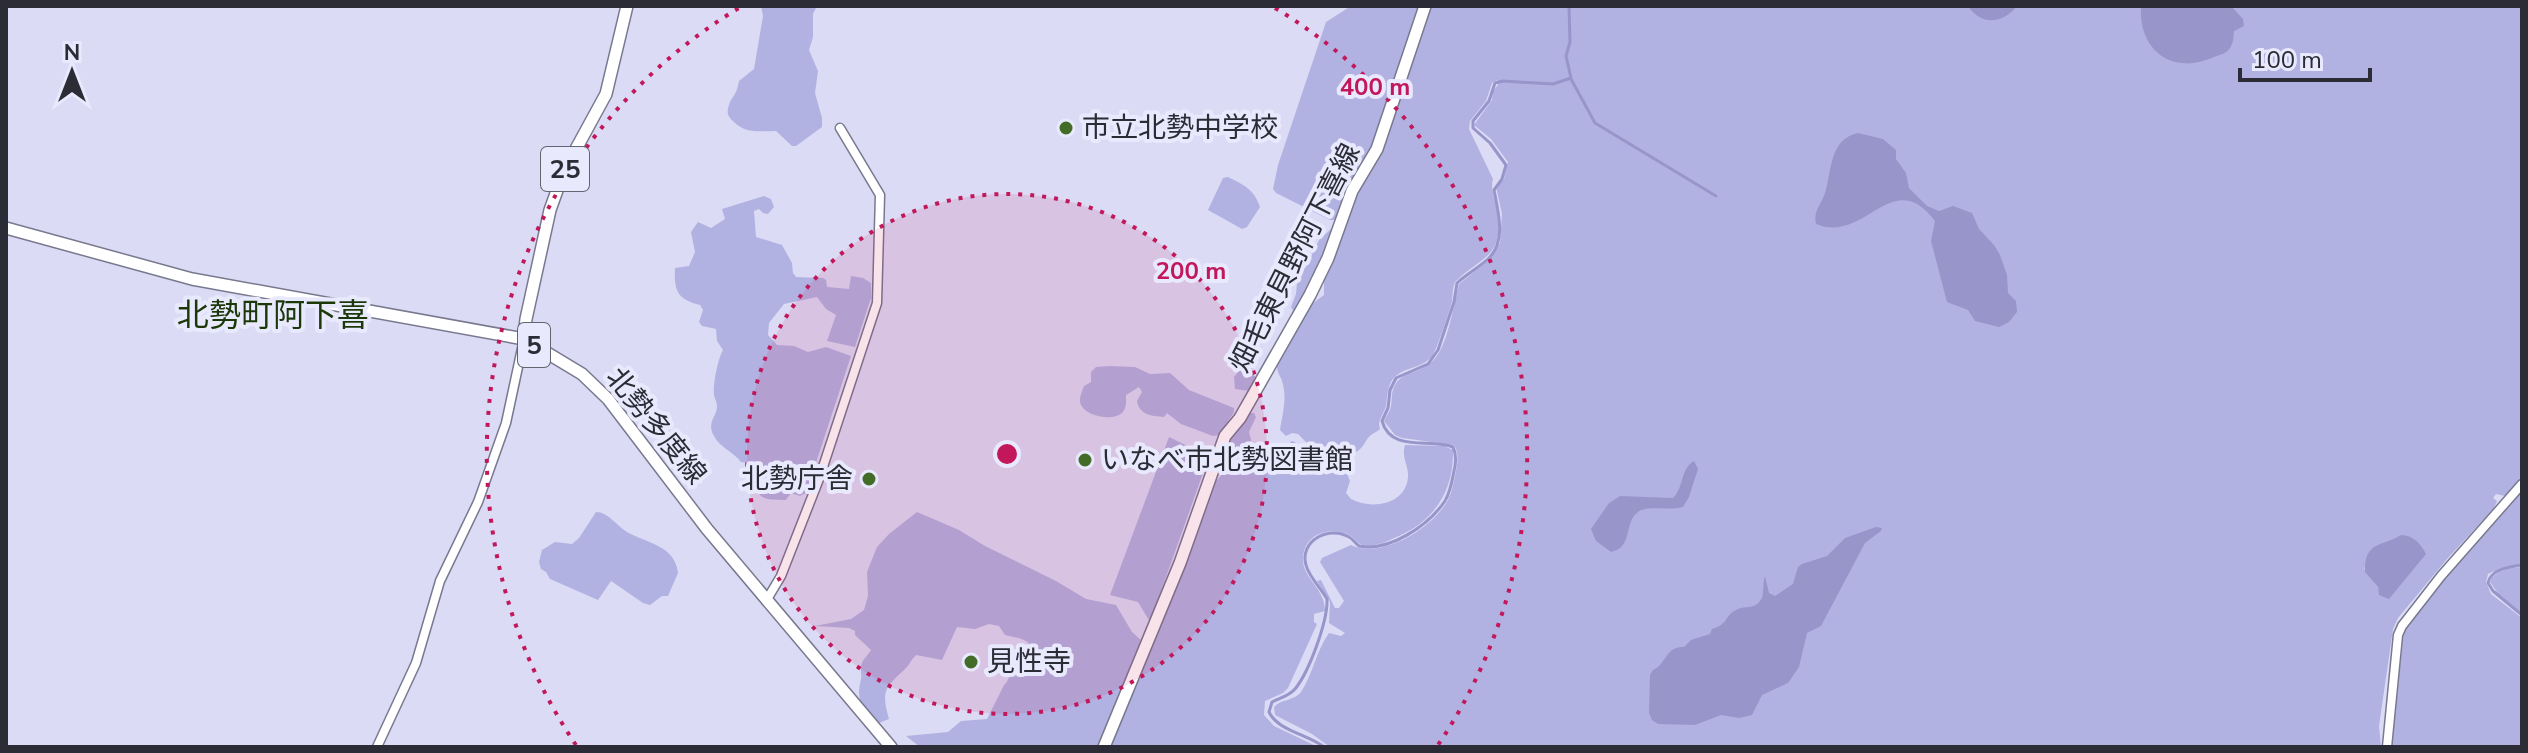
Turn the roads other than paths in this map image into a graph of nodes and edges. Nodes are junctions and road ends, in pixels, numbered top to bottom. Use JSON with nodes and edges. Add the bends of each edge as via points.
{"nodes":[{"id":1,"x":627,"y":6,"type":"edge"},
{"id":2,"x":1425,"y":6,"type":"edge"},
{"id":3,"x":840,"y":128,"type":"dead end"},
{"id":4,"x":6,"y":228,"type":"edge"},
{"id":5,"x":524,"y":339,"type":"junction"},
{"id":6,"x":2522,"y":484,"type":"edge"},
{"id":7,"x":766,"y":601,"type":"junction"},
{"id":8,"x":377,"y":747,"type":"edge"},
{"id":9,"x":891,"y":747,"type":"edge"},
{"id":10,"x":1104,"y":747,"type":"edge"},
{"id":11,"x":2387,"y":747,"type":"edge"}],
"edges":[{"from":1,"to":5,"type":"main road","number":"25","via":[[606,94],[564,171],[550,210]]},
{"from":2,"to":10,"type":"main road","name":"畑毛東貝野阿下喜線","via":[[1377,149],[1352,191],[1310,295],[1225,436],[1180,563]]},
{"from":3,"to":7,"type":"street","via":[[880,192],[877,303],[819,479]]},
{"from":4,"to":5,"type":"main road","name":"北勢多度線","number":"5","via":[[192,279]]},
{"from":5,"to":7,"type":"main road","name":"北勢多度線","number":"5","via":[[582,374],[608,399]]},
{"from":5,"to":8,"type":"street","via":[[506,423],[478,502],[440,581],[416,663]]},
{"from":6,"to":11,"type":"street","via":[[2402,626]]},
{"from":7,"to":9,"type":"main road","name":"北勢多度線","number":"5"}]}
